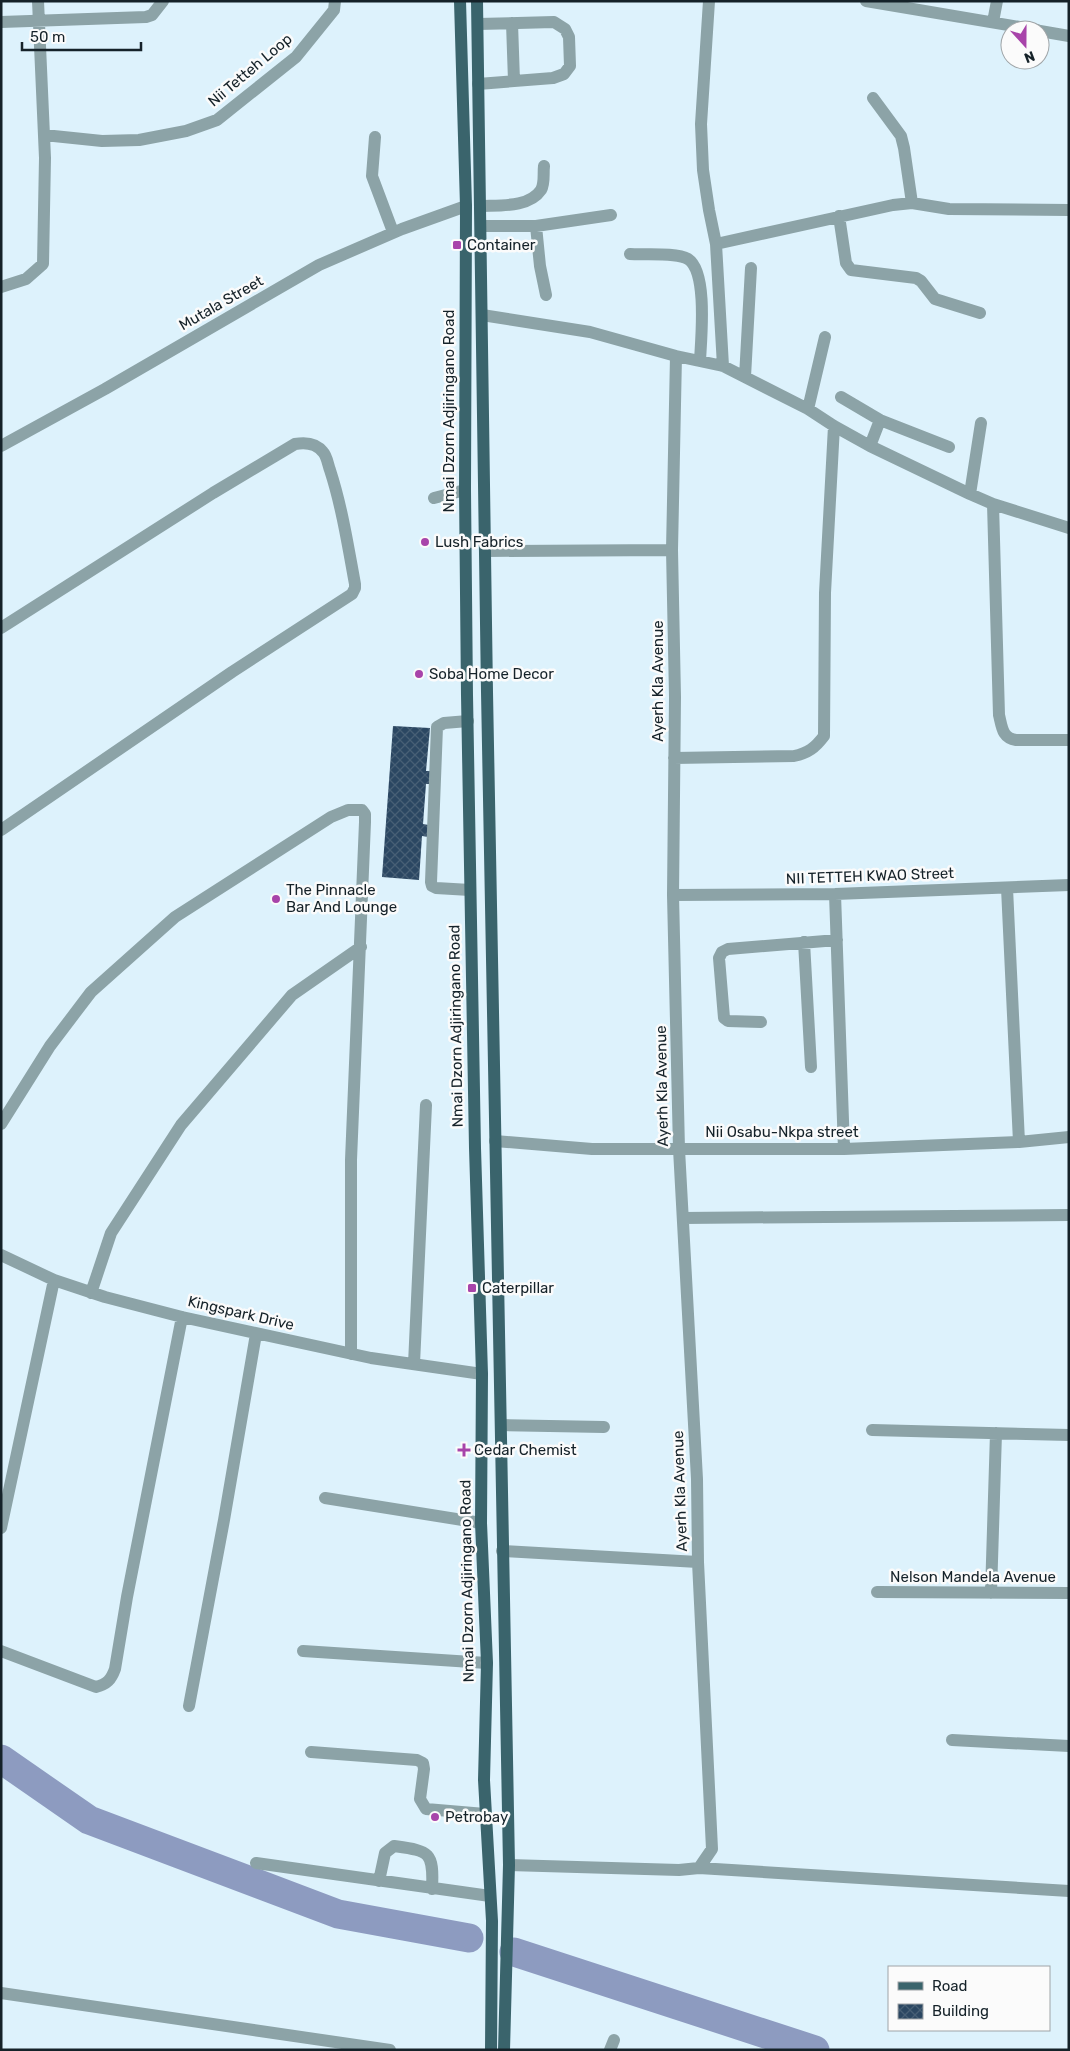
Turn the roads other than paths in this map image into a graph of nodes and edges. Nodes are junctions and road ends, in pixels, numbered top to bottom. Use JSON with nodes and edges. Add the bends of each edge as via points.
{"nodes":[{"id":1,"x":38,"y":1,"type":"edge"},
{"id":2,"x":163,"y":1,"type":"edge"},
{"id":3,"x":335,"y":1,"type":"edge"},
{"id":4,"x":460,"y":1,"type":"edge"},
{"id":5,"x":477,"y":1,"type":"edge"},
{"id":6,"x":709,"y":1,"type":"edge"},
{"id":7,"x":866,"y":1,"type":"edge"},
{"id":8,"x":998,"y":1,"type":"edge"},
{"id":9,"x":38,"y":20,"type":"junction"},
{"id":10,"x":1,"y":22,"type":"edge"},
{"id":11,"x":993,"y":22,"type":"junction"},
{"id":12,"x":512,"y":23,"type":"junction"},
{"id":13,"x":1000,"y":23,"type":"edge"},
{"id":14,"x":478,"y":24,"type":"junction"},
{"id":15,"x":1050,"y":32,"type":"edge"},
{"id":16,"x":1069,"y":36,"type":"edge"},
{"id":17,"x":514,"y":81,"type":"junction"},
{"id":18,"x":478,"y":84,"type":"junction"},
{"id":19,"x":874,"y":98,"type":"dead end"},
{"id":20,"x":44,"y":135,"type":"junction"},
{"id":21,"x":375,"y":137,"type":"dead end"},
{"id":22,"x":544,"y":166,"type":"dead end"},
{"id":23,"x":912,"y":204,"type":"junction"},
{"id":24,"x":466,"y":206,"type":"junction"},
{"id":25,"x":480,"y":206,"type":"junction"},
{"id":26,"x":1069,"y":210,"type":"edge"},
{"id":27,"x":611,"y":215,"type":"dead end"},
{"id":28,"x":839,"y":216,"type":"junction"},
{"id":29,"x":481,"y":226,"type":"junction"},
{"id":30,"x":536,"y":226,"type":"junction"},
{"id":31,"x":393,"y":232,"type":"junction"},
{"id":32,"x":716,"y":244,"type":"junction"},
{"id":33,"x":630,"y":254,"type":"dead end"},
{"id":34,"x":751,"y":268,"type":"dead end"},
{"id":35,"x":1,"y":287,"type":"edge"},
{"id":36,"x":546,"y":295,"type":"dead end"},
{"id":37,"x":980,"y":313,"type":"dead end"},
{"id":38,"x":482,"y":315,"type":"junction"},
{"id":39,"x":826,"y":337,"type":"dead end"},
{"id":40,"x":676,"y":356,"type":"junction"},
{"id":41,"x":700,"y":361,"type":"junction"},
{"id":42,"x":723,"y":366,"type":"junction"},
{"id":43,"x":745,"y":377,"type":"junction"},
{"id":44,"x":841,"y":397,"type":"dead end"},
{"id":45,"x":808,"y":408,"type":"junction"},
{"id":46,"x":880,"y":420,"type":"junction"},
{"id":47,"x":981,"y":422,"type":"dead end"},
{"id":48,"x":834,"y":426,"type":"junction"},
{"id":49,"x":1,"y":446,"type":"edge"},
{"id":50,"x":870,"y":446,"type":"junction"},
{"id":51,"x":949,"y":447,"type":"dead end"},
{"id":52,"x":464,"y":490,"type":"junction"},
{"id":53,"x":970,"y":494,"type":"junction"},
{"id":54,"x":434,"y":498,"type":"dead end"},
{"id":55,"x":993,"y":504,"type":"junction"},
{"id":56,"x":1069,"y":528,"type":"edge"},
{"id":57,"x":672,"y":550,"type":"junction"},
{"id":58,"x":486,"y":551,"type":"junction"},
{"id":59,"x":1,"y":628,"type":"edge"},
{"id":60,"x":487,"y":692,"type":"junction"},
{"id":61,"x":467,"y":694,"type":"junction"},
{"id":62,"x":468,"y":721,"type":"junction"},
{"id":63,"x":1069,"y":740,"type":"edge"},
{"id":64,"x":674,"y":758,"type":"junction"},
{"id":65,"x":1,"y":830,"type":"edge"},
{"id":66,"x":1069,"y":885,"type":"edge"},
{"id":67,"x":1007,"y":888,"type":"junction"},
{"id":68,"x":470,"y":890,"type":"junction"},
{"id":69,"x":836,"y":894,"type":"junction"},
{"id":70,"x":673,"y":895,"type":"junction"},
{"id":71,"x":837,"y":940,"type":"junction"},
{"id":72,"x":804,"y":942,"type":"junction"},
{"id":73,"x":361,"y":947,"type":"junction"},
{"id":74,"x":761,"y":1022,"type":"dead end"},
{"id":75,"x":811,"y":1067,"type":"dead end"},
{"id":76,"x":426,"y":1105,"type":"dead end"},
{"id":77,"x":1,"y":1124,"type":"edge"},
{"id":78,"x":1069,"y":1137,"type":"edge"},
{"id":79,"x":495,"y":1141,"type":"junction"},
{"id":80,"x":1019,"y":1142,"type":"junction"},
{"id":81,"x":844,"y":1149,"type":"junction"},
{"id":82,"x":679,"y":1150,"type":"junction"},
{"id":83,"x":1069,"y":1215,"type":"edge"},
{"id":84,"x":683,"y":1218,"type":"junction"},
{"id":85,"x":1,"y":1255,"type":"edge"},
{"id":86,"x":54,"y":1280,"type":"junction"},
{"id":87,"x":91,"y":1293,"type":"junction"},
{"id":88,"x":182,"y":1317,"type":"junction"},
{"id":89,"x":256,"y":1334,"type":"junction"},
{"id":90,"x":351,"y":1354,"type":"junction"},
{"id":91,"x":414,"y":1364,"type":"junction"},
{"id":92,"x":482,"y":1374,"type":"junction"},
{"id":93,"x":501,"y":1425,"type":"junction"},
{"id":94,"x":604,"y":1427,"type":"dead end"},
{"id":95,"x":872,"y":1430,"type":"dead end"},
{"id":96,"x":996,"y":1433,"type":"junction"},
{"id":97,"x":1069,"y":1435,"type":"edge"},
{"id":98,"x":325,"y":1498,"type":"dead end"},
{"id":99,"x":481,"y":1523,"type":"junction"},
{"id":100,"x":1,"y":1528,"type":"edge"},
{"id":101,"x":502,"y":1551,"type":"junction"},
{"id":102,"x":698,"y":1562,"type":"junction"},
{"id":103,"x":877,"y":1592,"type":"dead end"},
{"id":104,"x":991,"y":1593,"type":"junction"},
{"id":105,"x":1069,"y":1593,"type":"edge"},
{"id":106,"x":1,"y":1651,"type":"edge"},
{"id":107,"x":303,"y":1652,"type":"dead end"},
{"id":108,"x":487,"y":1663,"type":"junction"},
{"id":109,"x":190,"y":1706,"type":"dead end"},
{"id":110,"x":952,"y":1740,"type":"dead end"},
{"id":111,"x":1069,"y":1746,"type":"edge"},
{"id":112,"x":311,"y":1752,"type":"dead end"},
{"id":113,"x":485,"y":1814,"type":"junction"},
{"id":114,"x":256,"y":1863,"type":"dead end"},
{"id":115,"x":508,"y":1865,"type":"junction"},
{"id":116,"x":699,"y":1868,"type":"junction"},
{"id":117,"x":379,"y":1881,"type":"junction"},
{"id":118,"x":432,"y":1888,"type":"junction"},
{"id":119,"x":1069,"y":1891,"type":"edge"},
{"id":120,"x":490,"y":1896,"type":"junction"},
{"id":121,"x":1,"y":1993,"type":"edge"},
{"id":122,"x":390,"y":2050,"type":"edge"},
{"id":123,"x":491,"y":2050,"type":"edge"},
{"id":124,"x":504,"y":2050,"type":"edge"}],
"edges":[{"from":1,"to":9,"type":"street"},
{"from":2,"to":9,"type":"street","via":[[152,15],[146,17]]},
{"from":3,"to":20,"type":"street","name":"Nii Tetteh Loop","via":[[334,10],[296,57],[217,120],[186,131],[139,140],[102,141]]},
{"from":4,"to":24,"type":"main road","name":"Nmai Dzorn Adjiringano Road"},
{"from":5,"to":14,"type":"main road"},
{"from":6,"to":32,"type":"street","via":[[702,124],[703,170]]},
{"from":7,"to":11,"type":"street"},
{"from":8,"to":11,"type":"street"},
{"from":9,"to":10,"type":"street"},
{"from":9,"to":20,"type":"street"},
{"from":11,"to":13,"type":"street"},
{"from":12,"to":14,"type":"street"},
{"from":12,"to":17,"type":"street"},
{"from":12,"to":17,"type":"street","via":[[554,22],[565,29],[570,46],[570,66],[564,74]]},
{"from":14,"to":18,"type":"main road"},
{"from":15,"to":16,"type":"street"},
{"from":17,"to":18,"type":"street"},
{"from":18,"to":25,"type":"main road"},
{"from":19,"to":23,"type":"street","via":[[900,136]]},
{"from":20,"to":35,"type":"street","via":[[43,264],[26,280]]},
{"from":21,"to":31,"type":"street","via":[[372,176]]},
{"from":22,"to":25,"type":"street","via":[[544,182],[532,198],[510,204]]},
{"from":23,"to":26,"type":"street","via":[[949,209]]},
{"from":23,"to":28,"type":"street"},
{"from":24,"to":31,"type":"street","name":"Mutala Street"},
{"from":24,"to":52,"type":"main road","name":"Nmai Dzorn Adjiringano Road"},
{"from":25,"to":29,"type":"main road"},
{"from":27,"to":30,"type":"street"},
{"from":28,"to":32,"type":"street"},
{"from":28,"to":37,"type":"street","via":[[846,263],[851,270],[916,278],[935,299]]},
{"from":29,"to":30,"type":"street"},
{"from":29,"to":38,"type":"main road"},
{"from":30,"to":36,"type":"street"},
{"from":31,"to":49,"type":"street","name":"Mutala Street","via":[[318,265],[106,389]]},
{"from":32,"to":42,"type":"street"},
{"from":33,"to":41,"type":"street","via":[[678,256],[694,264],[701,302]]},
{"from":34,"to":43,"type":"street"},
{"from":38,"to":40,"type":"street","via":[[590,332]]},
{"from":38,"to":58,"type":"main road"},
{"from":39,"to":45,"type":"street"},
{"from":40,"to":41,"type":"street"},
{"from":40,"to":57,"type":"street","name":"Ayerh Kla Avenue"},
{"from":41,"to":42,"type":"street"},
{"from":42,"to":43,"type":"street"},
{"from":43,"to":45,"type":"street"},
{"from":44,"to":46,"type":"street"},
{"from":45,"to":48,"type":"street"},
{"from":46,"to":50,"type":"street"},
{"from":46,"to":51,"type":"street"},
{"from":47,"to":53,"type":"street"},
{"from":48,"to":50,"type":"street"},
{"from":48,"to":64,"type":"street","via":[[825,592],[824,736],[816,747],[794,756]]},
{"from":50,"to":53,"type":"street"},
{"from":52,"to":54,"type":"street"},
{"from":52,"to":61,"type":"main road","name":"Nmai Dzorn Adjiringano Road"},
{"from":53,"to":55,"type":"street"},
{"from":55,"to":56,"type":"street"},
{"from":55,"to":63,"type":"street","via":[[1002,731],[1008,738],[1016,740]]},
{"from":57,"to":58,"type":"street"},
{"from":57,"to":64,"type":"street","name":"Ayerh Kla Avenue"},
{"from":58,"to":60,"type":"main road"},
{"from":59,"to":65,"type":"street","via":[[296,444],[305,442],[325,453],[344,523],[355,584],[352,594],[224,677]]},
{"from":60,"to":61,"type":"main road"},
{"from":60,"to":79,"type":"main road"},
{"from":61,"to":62,"type":"main road","name":"Nmai Dzorn Adjiringano Road"},
{"from":62,"to":68,"type":"main road","name":"Nmai Dzorn Adjiringano Road"},
{"from":62,"to":68,"type":"street","via":[[444,723],[437,727],[431,882],[436,888]]},
{"from":64,"to":70,"type":"street","name":"Ayerh Kla Avenue"},
{"from":66,"to":67,"type":"street","name":"NII TETTEH KWAO Street"},
{"from":67,"to":69,"type":"street","name":"NII TETTEH KWAO Street"},
{"from":67,"to":80,"type":"street"},
{"from":68,"to":92,"type":"main road","name":"Nmai Dzorn Adjiringano Road"},
{"from":69,"to":70,"type":"street","name":"NII TETTEH KWAO Street"},
{"from":69,"to":71,"type":"street"},
{"from":70,"to":82,"type":"street","name":"Ayerh Kla Avenue"},
{"from":71,"to":72,"type":"street"},
{"from":71,"to":81,"type":"street"},
{"from":72,"to":74,"type":"street","via":[[722,952],[719,958],[724,1018],[728,1021]]},
{"from":72,"to":75,"type":"street"},
{"from":73,"to":77,"type":"street","via":[[365,814],[355,809],[332,818],[168,922],[91,992],[50,1046]]},
{"from":73,"to":87,"type":"street","via":[[292,996],[181,1125],[111,1233]]},
{"from":73,"to":90,"type":"street","via":[[351,1160]]},
{"from":76,"to":91,"type":"street"},
{"from":78,"to":80,"type":"street","name":"Nii Osabu-Nkpa street"},
{"from":79,"to":82,"type":"street","name":"Nii Osabu-Nkpa street","via":[[592,1149]]},
{"from":79,"to":93,"type":"main road"},
{"from":80,"to":81,"type":"street","name":"Nii Osabu-Nkpa street"},
{"from":81,"to":82,"type":"street","name":"Nii Osabu-Nkpa street"},
{"from":82,"to":84,"type":"street","name":"Ayerh Kla Avenue"},
{"from":83,"to":84,"type":"street"},
{"from":84,"to":102,"type":"street","name":"Ayerh Kla Avenue","via":[[697,1479]]},
{"from":85,"to":86,"type":"street","name":"Kingspark Drive"},
{"from":86,"to":87,"type":"street","name":"Kingspark Drive"},
{"from":86,"to":100,"type":"street"},
{"from":87,"to":88,"type":"street","name":"Kingspark Drive"},
{"from":88,"to":89,"type":"street","name":"Kingspark Drive"},
{"from":88,"to":106,"type":"street","via":[[112,1678],[105,1685],[96,1687]]},
{"from":89,"to":90,"type":"street","name":"Kingspark Drive"},
{"from":89,"to":109,"type":"street"},
{"from":90,"to":91,"type":"street","name":"Kingspark Drive"},
{"from":91,"to":92,"type":"street","name":"Kingspark Drive"},
{"from":92,"to":99,"type":"main road","name":"Nmai Dzorn Adjiringano Road"},
{"from":93,"to":94,"type":"street"},
{"from":93,"to":101,"type":"main road"},
{"from":95,"to":96,"type":"street"},
{"from":96,"to":97,"type":"street"},
{"from":96,"to":104,"type":"street"},
{"from":98,"to":99,"type":"street"},
{"from":99,"to":108,"type":"main road","name":"Nmai Dzorn Adjiringano Road"},
{"from":101,"to":102,"type":"street"},
{"from":101,"to":115,"type":"main road"},
{"from":102,"to":116,"type":"street","name":"Ayerh Kla Avenue","via":[[712,1816],[712,1849]]},
{"from":103,"to":104,"type":"street","name":"Nelson Mandela Avenue"},
{"from":104,"to":105,"type":"street","name":"Nelson Mandela Avenue"},
{"from":107,"to":108,"type":"street"},
{"from":108,"to":113,"type":"main road","name":"Nmai Dzorn Adjiringano Road"},
{"from":110,"to":111,"type":"street"},
{"from":112,"to":113,"type":"street","via":[[417,1760],[424,1769],[420,1799],[426,1808]]},
{"from":113,"to":120,"type":"main road","name":"Nmai Dzorn Adjiringano Road"},
{"from":114,"to":117,"type":"street"},
{"from":115,"to":116,"type":"street"},
{"from":115,"to":124,"type":"main road"},
{"from":116,"to":119,"type":"street"},
{"from":117,"to":118,"type":"street"},
{"from":117,"to":118,"type":"street","via":[[385,1853],[394,1846],[427,1854],[433,1869]]},
{"from":118,"to":120,"type":"street"},
{"from":120,"to":123,"type":"main road","name":"Nmai Dzorn Adjiringano Road"},
{"from":121,"to":122,"type":"street"}]}
